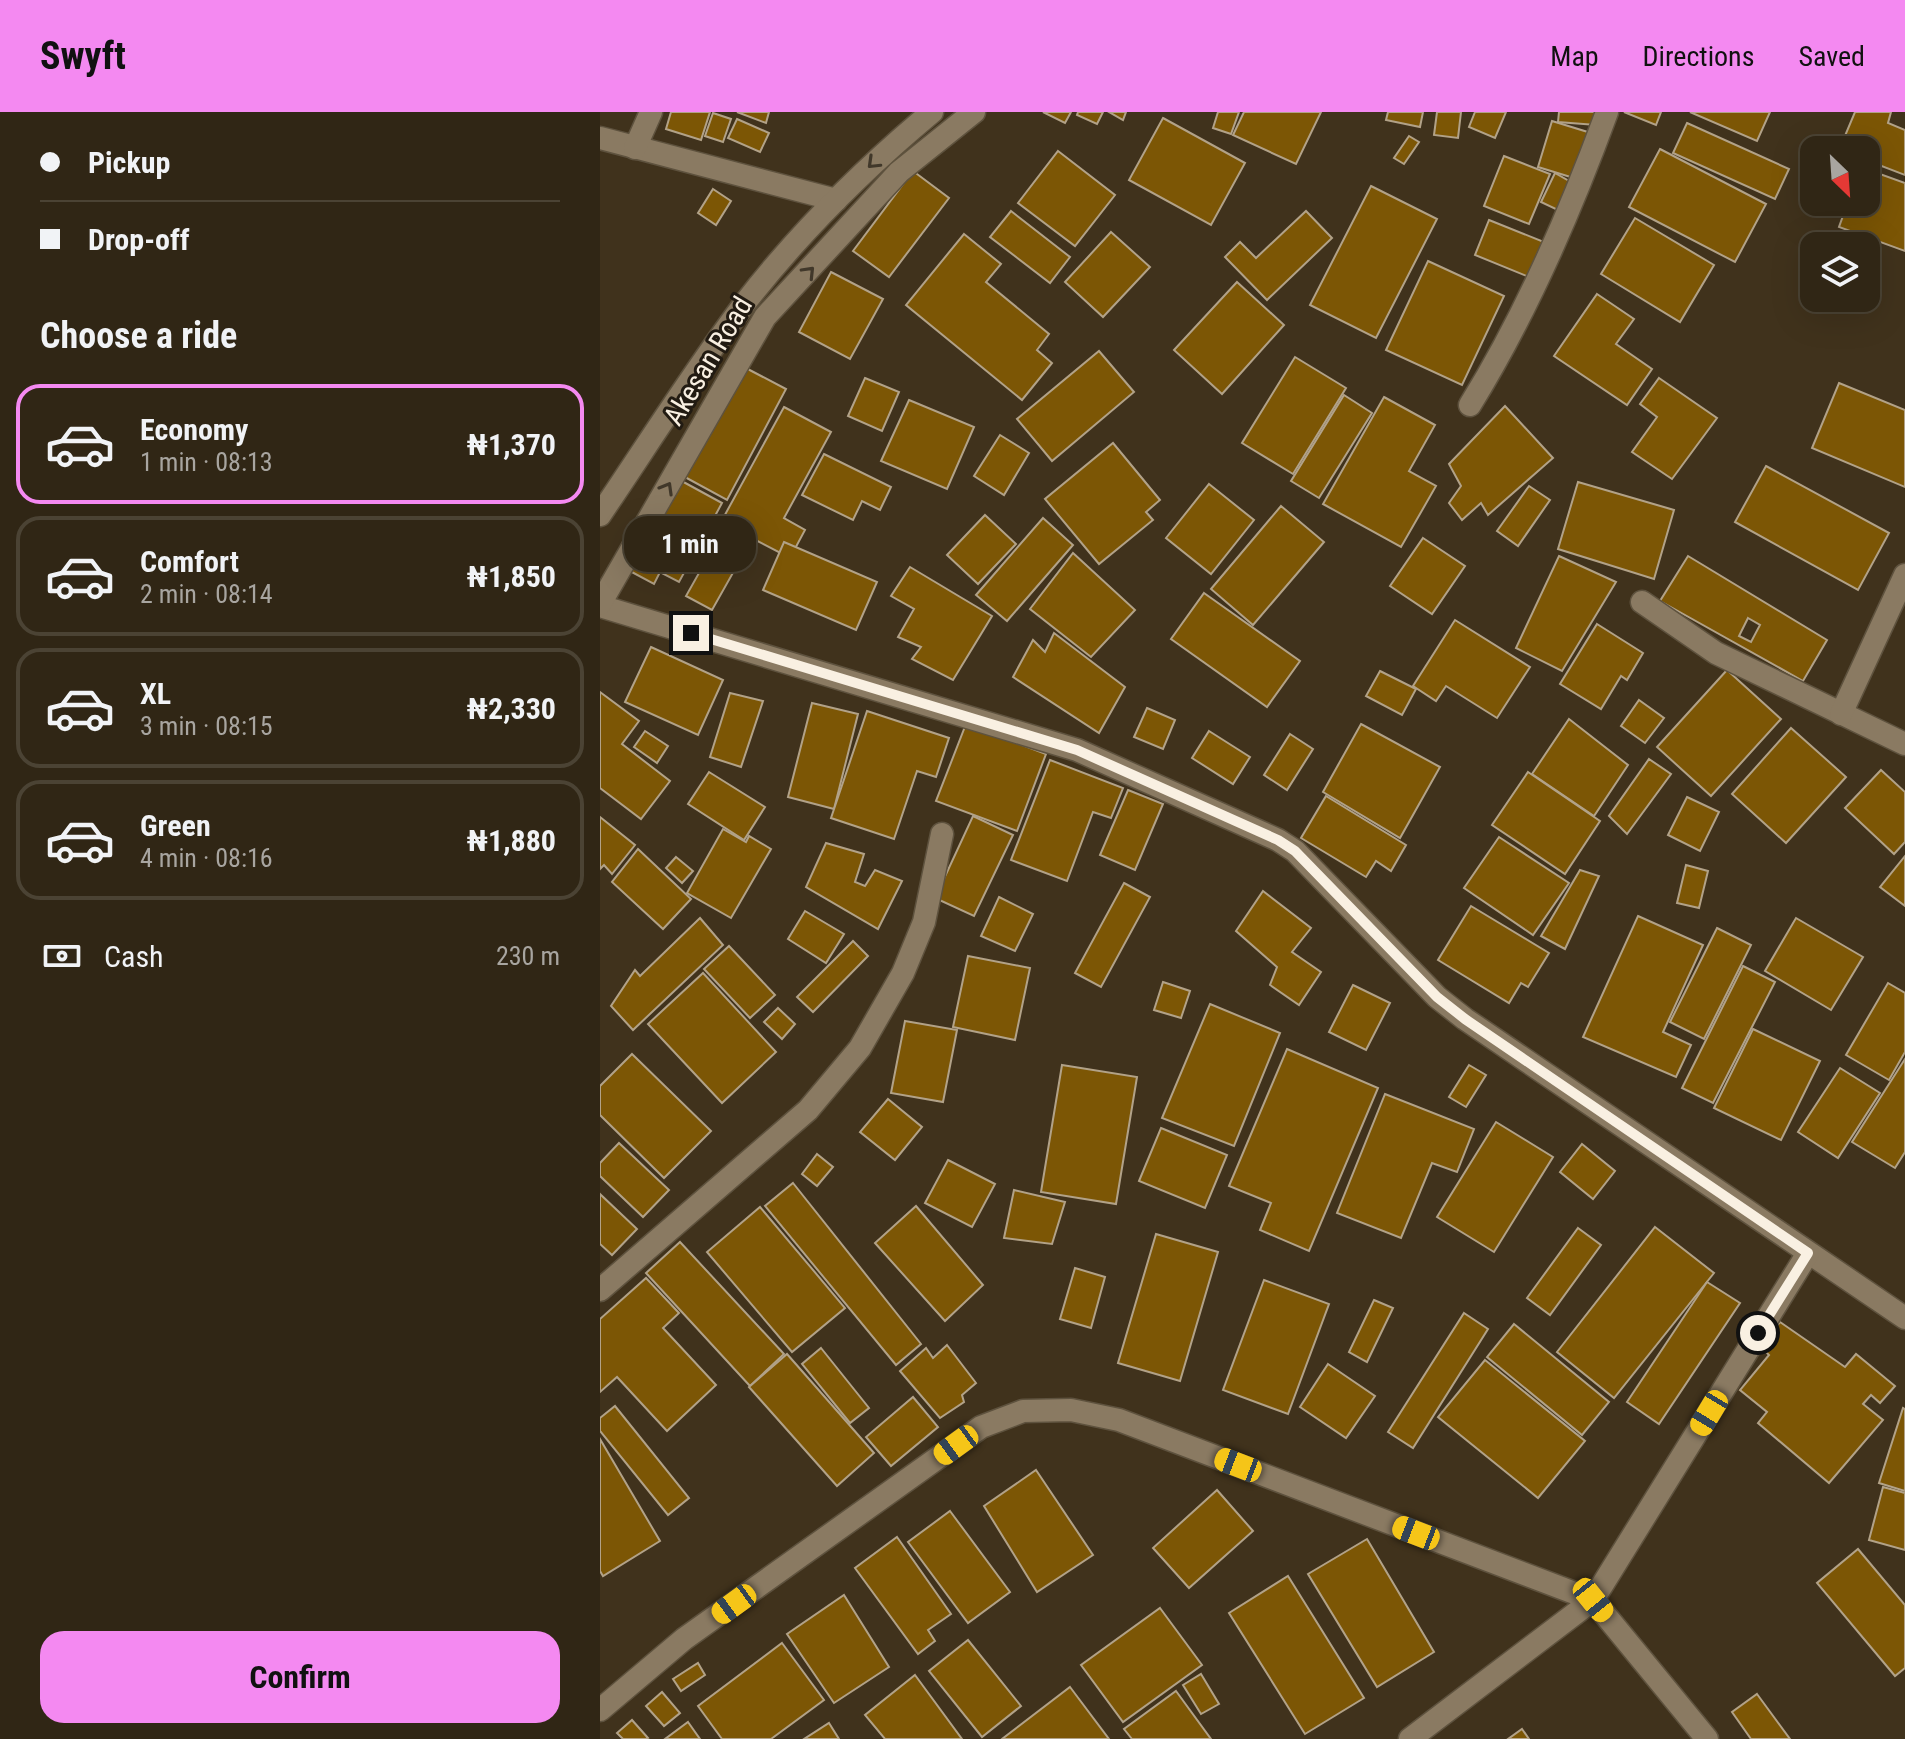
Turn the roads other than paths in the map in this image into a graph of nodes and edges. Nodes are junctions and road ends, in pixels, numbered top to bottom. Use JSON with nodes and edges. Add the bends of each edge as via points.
{"nodes":[{"id":1,"x":651,"y":112,"type":"edge"},
{"id":2,"x":932,"y":112,"type":"edge"},
{"id":3,"x":974,"y":112,"type":"edge"},
{"id":4,"x":1607,"y":112,"type":"edge"},
{"id":5,"x":600,"y":138,"type":"edge"},
{"id":6,"x":635,"y":148,"type":"junction"},
{"id":7,"x":836,"y":200,"type":"junction"},
{"id":8,"x":1470,"y":405,"type":"dead end"},
{"id":9,"x":600,"y":515,"type":"edge"},
{"id":10,"x":1905,"y":575,"type":"edge"},
{"id":11,"x":1642,"y":602,"type":"dead end"},
{"id":12,"x":600,"y":605,"type":"edge"},
{"id":13,"x":1841,"y":714,"type":"junction"},
{"id":14,"x":1905,"y":744,"type":"edge"},
{"id":15,"x":942,"y":834,"type":"dead end"},
{"id":16,"x":1808,"y":1253,"type":"junction"},
{"id":17,"x":600,"y":1290,"type":"edge"},
{"id":18,"x":1905,"y":1318,"type":"edge"},
{"id":19,"x":1593,"y":1600,"type":"junction"},
{"id":20,"x":600,"y":1710,"type":"edge"},
{"id":21,"x":1410,"y":1739,"type":"edge"},
{"id":22,"x":1707,"y":1739,"type":"edge"}],
"edges":[{"from":1,"to":6,"type":"street"},
{"from":2,"to":7,"type":"street","name":"Akesan Road","one_way":true},
{"from":12,"to":3,"type":"street","name":"Akesan Road","one_way":true,"via":[[765,317],[899,172]]},
{"from":4,"to":8,"type":"street","via":[[1573,206]]},
{"from":5,"to":6,"type":"street"},
{"from":6,"to":7,"type":"street"},
{"from":7,"to":9,"type":"street","name":"Akesan Road","via":[[746,302]]},
{"from":10,"to":13,"type":"street"},
{"from":11,"to":13,"type":"street","via":[[1716,653]]},
{"from":12,"to":16,"type":"street","via":[[1077,750],[1278,840],[1465,1019]]},
{"from":13,"to":14,"type":"street"},
{"from":15,"to":17,"type":"street","via":[[924,922],[903,973],[860,1048],[808,1110]]},
{"from":16,"to":18,"type":"street"},
{"from":16,"to":19,"type":"street"},
{"from":19,"to":20,"type":"street","via":[[1119,1420],[1071,1410],[1023,1411],[981,1427],[684,1639]]},
{"from":19,"to":21,"type":"street"},
{"from":19,"to":22,"type":"street"}]}
